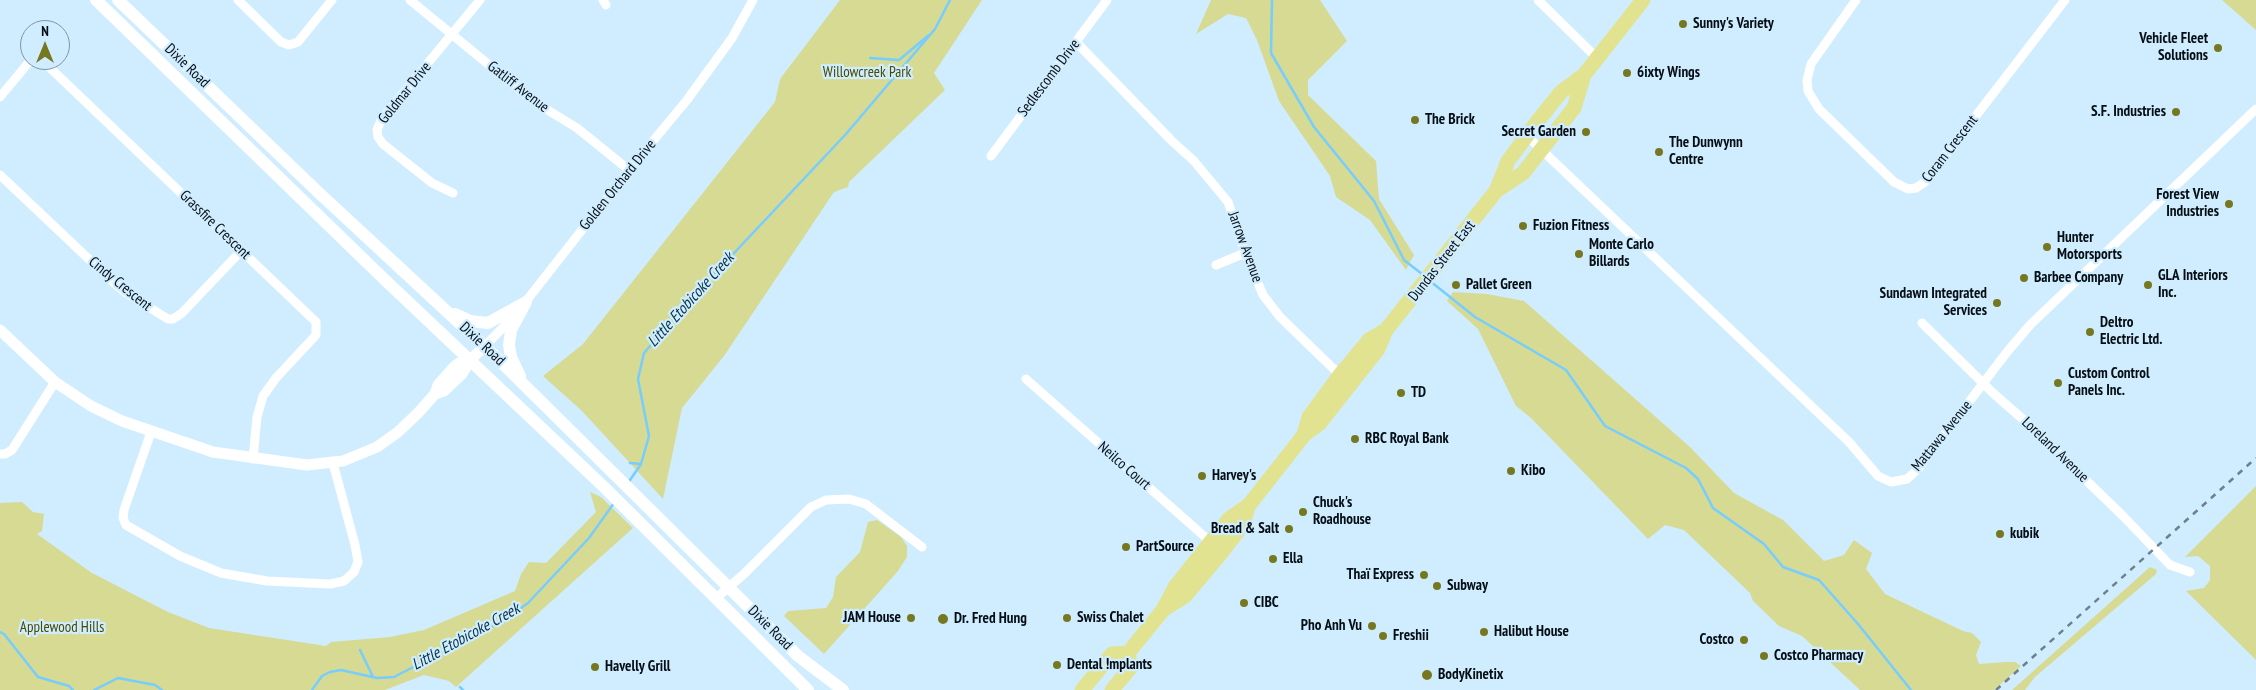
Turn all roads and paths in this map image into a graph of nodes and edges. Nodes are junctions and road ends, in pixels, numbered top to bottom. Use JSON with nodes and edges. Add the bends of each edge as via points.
{"nodes":[{"id":1,"x":96,"y":0,"type":"edge"},
{"id":2,"x":118,"y":0,"type":"edge"},
{"id":3,"x":238,"y":0,"type":"edge"},
{"id":4,"x":332,"y":0,"type":"edge"},
{"id":5,"x":410,"y":0,"type":"edge"},
{"id":6,"x":480,"y":0,"type":"edge"},
{"id":7,"x":753,"y":0,"type":"edge"},
{"id":8,"x":1107,"y":0,"type":"edge"},
{"id":9,"x":1538,"y":0,"type":"edge"},
{"id":10,"x":1643,"y":0,"type":"edge"},
{"id":11,"x":1856,"y":0,"type":"edge"},
{"id":12,"x":2064,"y":0,"type":"edge"},
{"id":13,"x":452,"y":35,"type":"junction"},
{"id":14,"x":1076,"y":42,"type":"junction"},
{"id":15,"x":1597,"y":58,"type":"junction"},
{"id":16,"x":1584,"y":75,"type":"junction"},
{"id":17,"x":0,"y":97,"type":"edge"},
{"id":18,"x":2256,"y":109,"type":"edge"},
{"id":19,"x":1527,"y":136,"type":"junction"},
{"id":20,"x":1542,"y":149,"type":"junction"},
{"id":21,"x":991,"y":156,"type":"dead end"},
{"id":22,"x":629,"y":170,"type":"junction"},
{"id":23,"x":0,"y":175,"type":"edge"},
{"id":24,"x":1496,"y":191,"type":"junction"},
{"id":25,"x":453,"y":193,"type":"dead end"},
{"id":26,"x":242,"y":250,"type":"junction"},
{"id":27,"x":1245,"y":253,"type":"junction"},
{"id":28,"x":1216,"y":264,"type":"dead end"},
{"id":29,"x":526,"y":302,"type":"junction"},
{"id":30,"x":445,"y":310,"type":"junction"},
{"id":31,"x":1922,"y":323,"type":"dead end"},
{"id":32,"x":0,"y":330,"type":"edge"},
{"id":33,"x":484,"y":347,"type":"junction"},
{"id":34,"x":470,"y":360,"type":"junction"},
{"id":35,"x":1026,"y":379,"type":"dead end"},
{"id":36,"x":1345,"y":381,"type":"junction"},
{"id":37,"x":55,"y":382,"type":"junction"},
{"id":38,"x":524,"y":384,"type":"junction"},
{"id":39,"x":1984,"y":384,"type":"junction"},
{"id":40,"x":151,"y":432,"type":"junction"},
{"id":41,"x":0,"y":454,"type":"edge"},
{"id":42,"x":253,"y":459,"type":"junction"},
{"id":43,"x":333,"y":463,"type":"junction"},
{"id":44,"x":922,"y":547,"type":"dead end"},
{"id":45,"x":1217,"y":547,"type":"junction"},
{"id":46,"x":2190,"y":572,"type":"dead end"},
{"id":47,"x":730,"y":587,"type":"junction"},
{"id":48,"x":715,"y":599,"type":"junction"},
{"id":49,"x":1128,"y":653,"type":"junction"},
{"id":50,"x":808,"y":690,"type":"edge"},
{"id":51,"x":842,"y":690,"type":"edge"},
{"id":52,"x":1082,"y":690,"type":"edge"},
{"id":53,"x":1112,"y":690,"type":"edge"}],
"edges":[{"from":1,"to":34,"type":"main road","name":"Dixie Road"},
{"from":2,"to":30,"type":"main road","name":"Dixie Road"},
{"from":3,"to":4,"type":"street","via":[[288,45],[298,42]]},
{"from":5,"to":13,"type":"street","name":"Gatliff Avenue"},
{"from":6,"to":13,"type":"street","name":"Goldmar Drive"},
{"from":7,"to":22,"type":"street","name":"Golden Orchard Drive","via":[[714,64]]},
{"from":8,"to":14,"type":"street","name":"Sedlescomb Drive"},
{"from":9,"to":15,"type":"street"},
{"from":10,"to":15,"type":"main road","name":"Dundas Street East"},
{"from":11,"to":12,"type":"street","name":"Coram Crescent","via":[[1814,59],[1808,75],[1808,91],[1819,109],[1894,182],[1908,189],[1925,182]]},
{"from":13,"to":22,"type":"street","name":"Gatliff Avenue","via":[[533,101],[577,128]]},
{"from":13,"to":25,"type":"street","name":"Goldmar Drive","via":[[381,120],[377,130],[383,144],[432,183]]},
{"from":14,"to":21,"type":"street","name":"Sedlescomb Drive"},
{"from":14,"to":27,"type":"street","name":"Jarrow Avenue","via":[[1194,161],[1228,202]]},
{"from":15,"to":16,"type":"main road","name":"Dundas Street East"},
{"from":16,"to":19,"type":"main road","name":"Dundas Street East","via":[[1561,92]]},
{"from":16,"to":20,"type":"main road","name":"Dundas Street East","via":[[1574,108]]},
{"from":17,"to":26,"type":"street","name":"Grassfire Crescent","via":[[29,62],[42,61]]},
{"from":18,"to":39,"type":"street","name":"Mattawa Avenue","via":[[2030,325]]},
{"from":19,"to":20,"type":"street","name":"Mattawa Avenue"},
{"from":19,"to":24,"type":"main road","name":"Dundas Street East","via":[[1508,161]]},
{"from":20,"to":24,"type":"main road","name":"Dundas Street East","via":[[1523,174]]},
{"from":20,"to":39,"type":"street","name":"Mattawa Avenue","via":[[1849,442],[1878,476],[1891,482],[1907,479],[1946,435]]},
{"from":22,"to":29,"type":"street","name":"Golden Orchard Drive"},
{"from":23,"to":26,"type":"street","name":"Cindy Crescent","via":[[112,281],[168,319],[182,313]]},
{"from":24,"to":36,"type":"main road","name":"Dundas Street East","via":[[1386,330],[1369,340]]},
{"from":26,"to":42,"type":"street","name":"Grassfire Crescent","via":[[312,317],[318,330],[314,339],[276,378],[264,396],[257,417]]},
{"from":27,"to":28,"type":"street"},
{"from":27,"to":36,"type":"street","name":"Jarrow Avenue","via":[[1263,295],[1274,310]]},
{"from":29,"to":30,"type":"main road","via":[[488,323],[470,321]]},
{"from":29,"to":33,"type":"street","name":"Golden Orchard Drive"},
{"from":29,"to":38,"type":"main road","via":[[511,330],[509,345]]},
{"from":30,"to":33,"type":"main road","name":"Dixie Road"},
{"from":31,"to":39,"type":"street","name":"Loreland Avenue"},
{"from":32,"to":37,"type":"street","name":"Golden Orchard Drive"},
{"from":33,"to":34,"type":"street","name":"Golden Orchard Drive"},
{"from":33,"to":38,"type":"main road","name":"Dixie Road"},
{"from":34,"to":43,"type":"street","name":"Golden Orchard Drive","via":[[454,367],[438,385],[435,394],[391,437],[355,458]]},
{"from":34,"to":48,"type":"main road","name":"Dixie Road","via":[[636,518]]},
{"from":35,"to":45,"type":"street","name":"Neilco Court"},
{"from":36,"to":45,"type":"main road","name":"Dundas Street East","via":[[1309,417],[1304,435],[1249,505],[1242,526]]},
{"from":37,"to":40,"type":"street","name":"Golden Orchard Drive","via":[[106,414]]},
{"from":37,"to":41,"type":"street","via":[[12,450]]},
{"from":38,"to":47,"type":"main road","name":"Dixie Road"},
{"from":39,"to":46,"type":"street","name":"Loreland Avenue","via":[[2109,502],[2170,565]]},
{"from":40,"to":42,"type":"street","name":"Golden Orchard Drive","via":[[205,450]]},
{"from":40,"to":43,"type":"street","via":[[124,510],[126,525],[180,556],[221,573],[267,581],[330,584],[344,581],[354,572],[358,562],[355,545]]},
{"from":42,"to":43,"type":"street","name":"Golden Orchard Drive","via":[[307,465]]},
{"from":44,"to":47,"type":"street","via":[[866,504],[849,499],[826,500],[811,507],[794,522]]},
{"from":45,"to":49,"type":"main road","name":"Dundas Street East","via":[[1185,596],[1163,610]]},
{"from":47,"to":48,"type":"street"},
{"from":47,"to":51,"type":"main road","name":"Dixie Road","via":[[798,656]]},
{"from":48,"to":50,"type":"main road","name":"Dixie Road"},
{"from":49,"to":52,"type":"main road","via":[[1112,654]]},
{"from":49,"to":53,"type":"main road","name":"Dundas Street East","via":[[1131,667]]}]}
